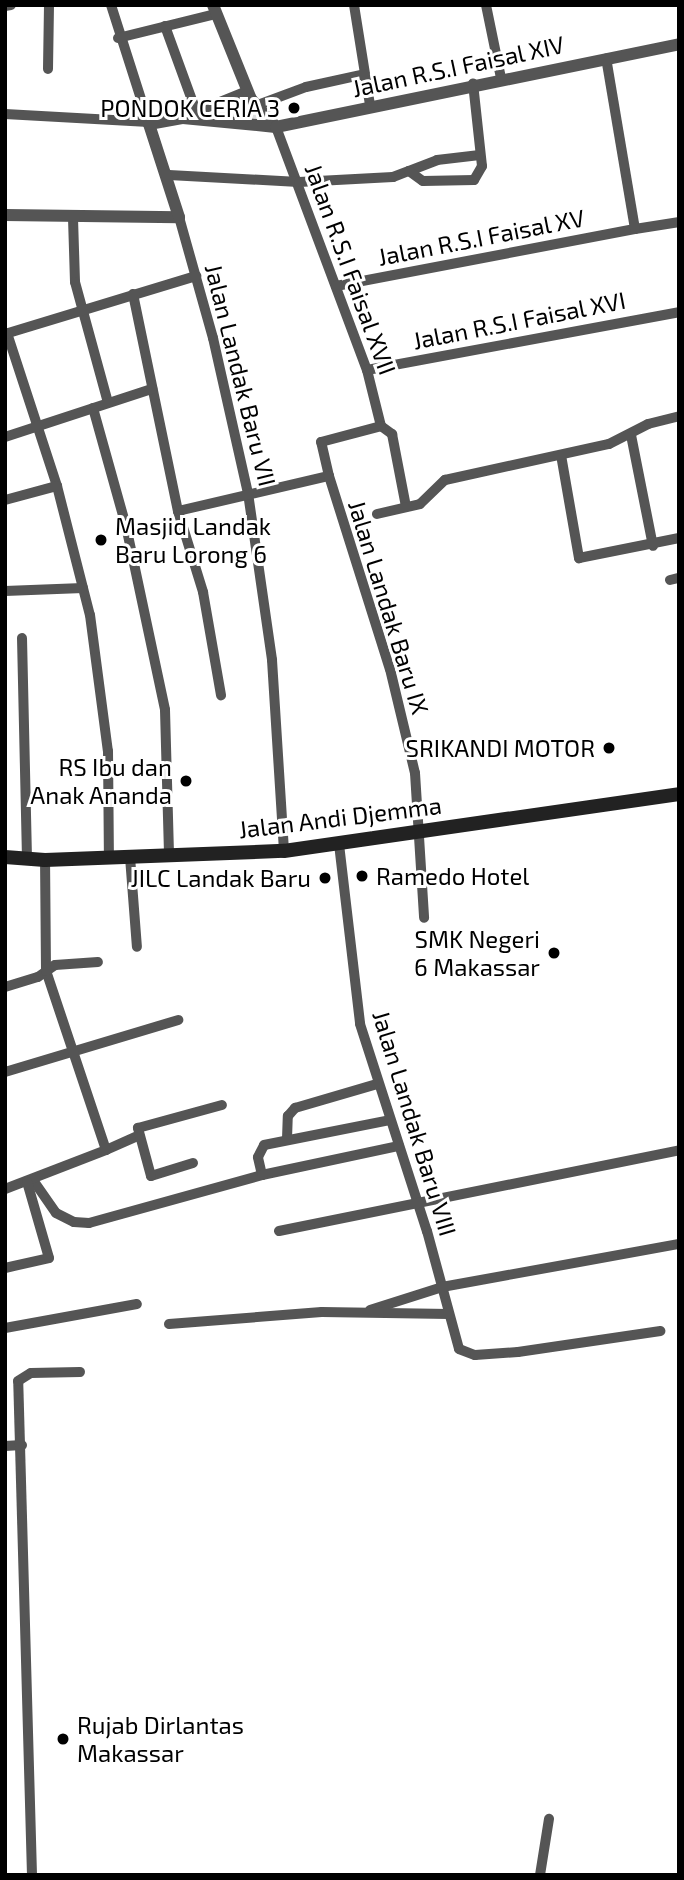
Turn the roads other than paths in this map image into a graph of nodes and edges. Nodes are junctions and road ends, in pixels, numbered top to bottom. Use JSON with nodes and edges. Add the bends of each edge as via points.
{"nodes":[{"id":1,"x":11,"y":5,"type":"edge"},
{"id":2,"x":48,"y":5,"type":"edge"},
{"id":3,"x":111,"y":5,"type":"edge"},
{"id":4,"x":354,"y":5,"type":"edge"},
{"id":5,"x":486,"y":5,"type":"edge"},
{"id":6,"x":5,"y":6,"type":"edge"},
{"id":7,"x":215,"y":10,"type":"edge"},
{"id":8,"x":165,"y":26,"type":"junction"},
{"id":9,"x":118,"y":38,"type":"junction"},
{"id":10,"x":679,"y":44,"type":"edge"},
{"id":11,"x":606,"y":58,"type":"junction"},
{"id":12,"x":48,"y":69,"type":"dead end"},
{"id":13,"x":365,"y":74,"type":"junction"},
{"id":14,"x":501,"y":78,"type":"junction"},
{"id":15,"x":473,"y":83,"type":"junction"},
{"id":16,"x":247,"y":91,"type":"junction"},
{"id":17,"x":370,"y":105,"type":"junction"},
{"id":18,"x":255,"y":106,"type":"junction"},
{"id":19,"x":196,"y":111,"type":"junction"},
{"id":20,"x":5,"y":114,"type":"edge"},
{"id":21,"x":183,"y":118,"type":"junction"},
{"id":22,"x":149,"y":123,"type":"junction"},
{"id":23,"x":276,"y":127,"type":"junction"},
{"id":24,"x":480,"y":155,"type":"junction"},
{"id":25,"x":410,"y":170,"type":"junction"},
{"id":26,"x":169,"y":175,"type":"junction"},
{"id":27,"x":299,"y":182,"type":"junction"},
{"id":28,"x":5,"y":215,"type":"edge"},
{"id":29,"x":179,"y":217,"type":"junction"},
{"id":30,"x":72,"y":218,"type":"junction"},
{"id":31,"x":679,"y":222,"type":"edge"},
{"id":32,"x":635,"y":229,"type":"junction"},
{"id":33,"x":196,"y":276,"type":"junction"},
{"id":34,"x":335,"y":286,"type":"junction"},
{"id":35,"x":133,"y":294,"type":"junction"},
{"id":36,"x":83,"y":311,"type":"junction"},
{"id":37,"x":679,"y":312,"type":"edge"},
{"id":38,"x":6,"y":333,"type":"edge"},
{"id":39,"x":367,"y":370,"type":"junction"},
{"id":40,"x":152,"y":389,"type":"junction"},
{"id":41,"x":108,"y":403,"type":"junction"},
{"id":42,"x":93,"y":408,"type":"junction"},
{"id":43,"x":679,"y":416,"type":"edge"},
{"id":44,"x":38,"y":426,"type":"junction"},
{"id":45,"x":381,"y":426,"type":"junction"},
{"id":46,"x":631,"y":435,"type":"junction"},
{"id":47,"x":5,"y":437,"type":"edge"},
{"id":48,"x":561,"y":455,"type":"junction"},
{"id":49,"x":329,"y":476,"type":"junction"},
{"id":50,"x":57,"y":486,"type":"junction"},
{"id":51,"x":248,"y":493,"type":"junction"},
{"id":52,"x":5,"y":500,"type":"edge"},
{"id":53,"x":406,"y":507,"type":"junction"},
{"id":54,"x":178,"y":511,"type":"junction"},
{"id":55,"x":377,"y":514,"type":"dead end"},
{"id":56,"x":679,"y":538,"type":"edge"},
{"id":57,"x":653,"y":546,"type":"junction"},
{"id":58,"x":83,"y":588,"type":"junction"},
{"id":59,"x":5,"y":592,"type":"edge"},
{"id":60,"x":22,"y":638,"type":"dead end"},
{"id":61,"x":221,"y":695,"type":"dead end"},
{"id":62,"x":679,"y":794,"type":"edge"},
{"id":63,"x":420,"y":832,"type":"junction"},
{"id":64,"x":339,"y":845,"type":"junction"},
{"id":65,"x":284,"y":851,"type":"junction"},
{"id":66,"x":169,"y":855,"type":"junction"},
{"id":67,"x":5,"y":857,"type":"edge"},
{"id":68,"x":130,"y":857,"type":"junction"},
{"id":69,"x":109,"y":858,"type":"junction"},
{"id":70,"x":27,"y":859,"type":"junction"},
{"id":71,"x":45,"y":860,"type":"junction"},
{"id":72,"x":424,"y":918,"type":"dead end"},
{"id":73,"x":136,"y":947,"type":"dead end"},
{"id":74,"x":98,"y":962,"type":"dead end"},
{"id":75,"x":46,"y":971,"type":"junction"},
{"id":76,"x":5,"y":987,"type":"edge"},
{"id":77,"x":178,"y":1020,"type":"dead end"},
{"id":78,"x":72,"y":1053,"type":"junction"},
{"id":79,"x":5,"y":1072,"type":"edge"},
{"id":80,"x":377,"y":1084,"type":"junction"},
{"id":81,"x":222,"y":1105,"type":"dead end"},
{"id":82,"x":390,"y":1120,"type":"junction"},
{"id":83,"x":139,"y":1135,"type":"junction"},
{"id":84,"x":287,"y":1139,"type":"junction"},
{"id":85,"x":399,"y":1146,"type":"junction"},
{"id":86,"x":106,"y":1150,"type":"junction"},
{"id":87,"x":679,"y":1150,"type":"edge"},
{"id":88,"x":193,"y":1163,"type":"dead end"},
{"id":89,"x":261,"y":1175,"type":"junction"},
{"id":90,"x":30,"y":1181,"type":"junction"},
{"id":91,"x":5,"y":1189,"type":"edge"},
{"id":92,"x":418,"y":1202,"type":"junction"},
{"id":93,"x":278,"y":1231,"type":"dead end"},
{"id":94,"x":679,"y":1244,"type":"edge"},
{"id":95,"x":5,"y":1268,"type":"edge"},
{"id":96,"x":442,"y":1287,"type":"junction"},
{"id":97,"x":137,"y":1304,"type":"dead end"},
{"id":98,"x":370,"y":1310,"type":"junction"},
{"id":99,"x":449,"y":1314,"type":"junction"},
{"id":100,"x":169,"y":1324,"type":"dead end"},
{"id":101,"x":5,"y":1328,"type":"edge"},
{"id":102,"x":660,"y":1331,"type":"dead end"},
{"id":103,"x":80,"y":1371,"type":"dead end"},
{"id":104,"x":22,"y":1445,"type":"junction"},
{"id":105,"x":5,"y":1446,"type":"edge"},
{"id":106,"x":549,"y":1819,"type":"dead end"},
{"id":107,"x":32,"y":1875,"type":"edge"},
{"id":108,"x":540,"y":1875,"type":"edge"}],
"edges":[{"from":1,"to":6,"type":"street"},
{"from":2,"to":12,"type":"street"},
{"from":3,"to":9,"type":"street"},
{"from":4,"to":13,"type":"street"},
{"from":5,"to":14,"type":"street"},
{"from":7,"to":8,"type":"street"},
{"from":7,"to":16,"type":"street"},
{"from":8,"to":9,"type":"street"},
{"from":8,"to":19,"type":"street"},
{"from":9,"to":22,"type":"street"},
{"from":10,"to":11,"type":"street","name":"Jalan R.S.I Faisal XIV"},
{"from":11,"to":14,"type":"street","name":"Jalan R.S.I Faisal XIV"},
{"from":11,"to":32,"type":"street"},
{"from":13,"to":17,"type":"street"},
{"from":13,"to":18,"type":"street","via":[[306,87]]},
{"from":14,"to":15,"type":"street","name":"Jalan R.S.I Faisal XIV"},
{"from":15,"to":17,"type":"street","name":"Jalan R.S.I Faisal XIV"},
{"from":15,"to":24,"type":"street"},
{"from":16,"to":18,"type":"street"},
{"from":16,"to":19,"type":"street"},
{"from":17,"to":23,"type":"street","name":"Jalan R.S.I Faisal XIV"},
{"from":18,"to":23,"type":"street"},
{"from":19,"to":21,"type":"street"},
{"from":20,"to":22,"type":"street"},
{"from":21,"to":22,"type":"street","name":"Jalan R.S.I Faisal XIV"},
{"from":21,"to":23,"type":"street","name":"Jalan R.S.I Faisal XIV"},
{"from":22,"to":26,"type":"street","name":"Jalan Landak Baru VII"},
{"from":23,"to":27,"type":"street","name":"Jalan R.S.I Faisal XVII"},
{"from":24,"to":25,"type":"street","via":[[437,160]]},
{"from":24,"to":25,"type":"street","via":[[480,175],[474,180],[424,181]]},
{"from":25,"to":27,"type":"street","via":[[393,177]]},
{"from":26,"to":27,"type":"street"},
{"from":26,"to":29,"type":"street","name":"Jalan Landak Baru VII"},
{"from":27,"to":34,"type":"street","name":"Jalan R.S.I Faisal XVII"},
{"from":28,"to":30,"type":"street"},
{"from":29,"to":30,"type":"street"},
{"from":29,"to":33,"type":"street","name":"Jalan Landak Baru VII"},
{"from":30,"to":36,"type":"street","via":[[72,262]]},
{"from":31,"to":32,"type":"street","name":"Jalan R.S.I Faisal XV"},
{"from":32,"to":34,"type":"street","name":"Jalan R.S.I Faisal XV"},
{"from":33,"to":35,"type":"street"},
{"from":33,"to":51,"type":"street","name":"Jalan Landak Baru VII"},
{"from":34,"to":39,"type":"street","name":"Jalan R.S.I Faisal XVII"},
{"from":35,"to":36,"type":"street"},
{"from":35,"to":40,"type":"street"},
{"from":36,"to":38,"type":"street"},
{"from":36,"to":41,"type":"street"},
{"from":37,"to":39,"type":"street","name":"Jalan R.S.I Faisal XVI"},
{"from":38,"to":44,"type":"street"},
{"from":39,"to":45,"type":"street","name":"Jalan R.S.I Faisal XVII"},
{"from":40,"to":41,"type":"street"},
{"from":40,"to":54,"type":"street"},
{"from":41,"to":42,"type":"street"},
{"from":42,"to":44,"type":"street"},
{"from":42,"to":66,"type":"street","via":[[126,526],[165,710]]},
{"from":43,"to":46,"type":"street","via":[[648,424]]},
{"from":44,"to":47,"type":"street"},
{"from":44,"to":50,"type":"street"},
{"from":45,"to":49,"type":"street","via":[[321,442]]},
{"from":45,"to":53,"type":"street","name":"Jalan R.S.I Faisal XVII","via":[[392,434]]},
{"from":46,"to":48,"type":"street"},
{"from":46,"to":57,"type":"street"},
{"from":48,"to":53,"type":"street","via":[[445,480],[420,504]]},
{"from":48,"to":57,"type":"street","via":[[579,558]]},
{"from":49,"to":51,"type":"street","name":"Jalan Landak Baru IX"},
{"from":49,"to":63,"type":"street","name":"Jalan Landak Baru IX","via":[[403,722],[415,774]]},
{"from":50,"to":52,"type":"street"},
{"from":50,"to":58,"type":"street"},
{"from":51,"to":54,"type":"street","name":"Jalan Landak Baru IX"},
{"from":51,"to":65,"type":"street","name":"Jalan Landak Baru VII","via":[[272,660]]},
{"from":53,"to":55,"type":"street"},
{"from":54,"to":61,"type":"street","via":[[203,592]]},
{"from":56,"to":57,"type":"street"},
{"from":58,"to":59,"type":"street"},
{"from":58,"to":69,"type":"street","via":[[104,711]]},
{"from":60,"to":70,"type":"street"},
{"from":62,"to":63,"type":"main road","name":"Jalan Andi Djemma"},
{"from":63,"to":64,"type":"main road","name":"Jalan Andi Djemma"},
{"from":63,"to":72,"type":"street","name":"Jalan Landak Baru IX"},
{"from":64,"to":65,"type":"main road","name":"Jalan Andi Djemma"},
{"from":64,"to":80,"type":"street","name":"Jalan Landak Baru VIII","via":[[360,1024]]},
{"from":65,"to":66,"type":"main road","name":"Jalan Andi Djemma"},
{"from":66,"to":68,"type":"main road","name":"Jalan Andi Djemma"},
{"from":67,"to":70,"type":"main road","name":"Jalan Andi Djemma"},
{"from":68,"to":69,"type":"main road","name":"Jalan Andi Djemma"},
{"from":68,"to":73,"type":"street"},
{"from":69,"to":71,"type":"main road","name":"Jalan Andi Djemma"},
{"from":70,"to":71,"type":"main road","name":"Jalan Andi Djemma"},
{"from":71,"to":75,"type":"street"},
{"from":74,"to":75,"type":"street","via":[[61,964]]},
{"from":75,"to":76,"type":"street"},
{"from":75,"to":78,"type":"street"},
{"from":77,"to":78,"type":"street"},
{"from":78,"to":79,"type":"street"},
{"from":78,"to":86,"type":"street"},
{"from":80,"to":82,"type":"street","name":"Jalan Landak Baru VIII"},
{"from":80,"to":84,"type":"street","via":[[295,1108],[288,1116]]},
{"from":81,"to":83,"type":"street","via":[[142,1125]]},
{"from":82,"to":84,"type":"street"},
{"from":82,"to":85,"type":"street","name":"Jalan Landak Baru VIII"},
{"from":83,"to":86,"type":"street"},
{"from":83,"to":88,"type":"street","via":[[151,1176]]},
{"from":84,"to":89,"type":"street","via":[[259,1150]]},
{"from":85,"to":89,"type":"street"},
{"from":85,"to":92,"type":"street","name":"Jalan Landak Baru VIII"},
{"from":86,"to":90,"type":"street"},
{"from":87,"to":92,"type":"street"},
{"from":89,"to":90,"type":"street","via":[[89,1223],[56,1213]]},
{"from":90,"to":91,"type":"street"},
{"from":90,"to":95,"type":"street","via":[[49,1258]]},
{"from":92,"to":93,"type":"street"},
{"from":92,"to":96,"type":"street","name":"Jalan Landak Baru VIII"},
{"from":94,"to":96,"type":"street"},
{"from":96,"to":98,"type":"street"},
{"from":96,"to":99,"type":"street","name":"Jalan Landak Baru VIII"},
{"from":97,"to":101,"type":"street"},
{"from":98,"to":99,"type":"street"},
{"from":98,"to":100,"type":"street"},
{"from":99,"to":102,"type":"street","name":"Jalan Landak Baru VIII","via":[[459,1349],[475,1356]]},
{"from":103,"to":104,"type":"street","via":[[23,1375],[19,1381]]},
{"from":104,"to":105,"type":"street"},
{"from":104,"to":107,"type":"street"},
{"from":106,"to":108,"type":"street"}]}
